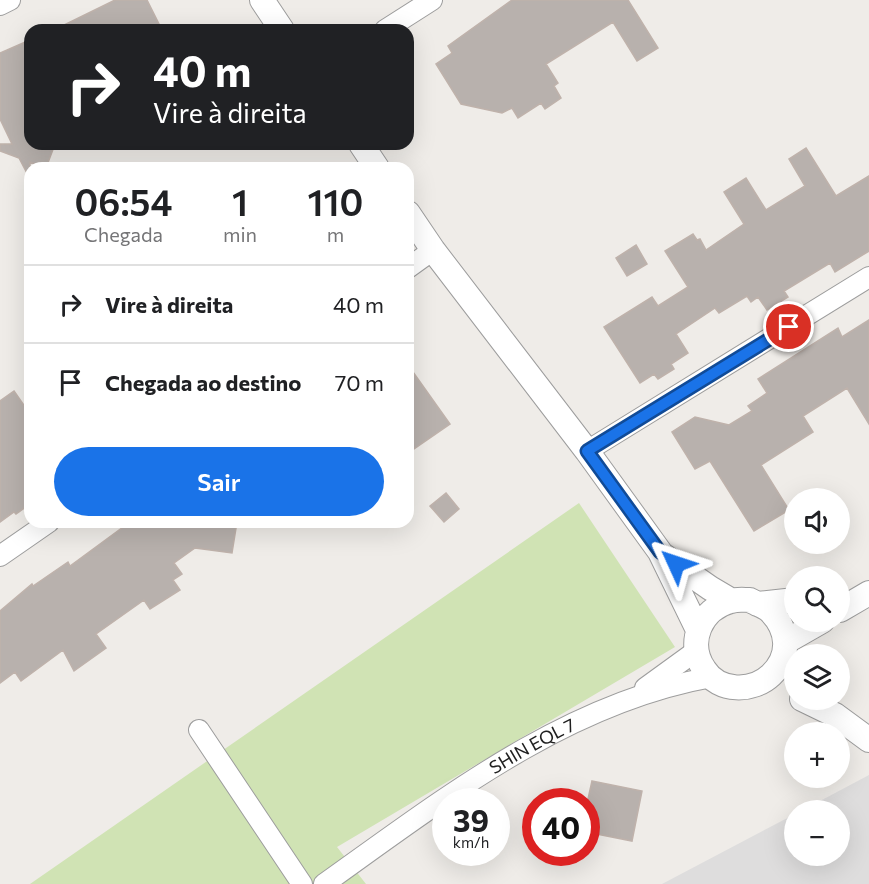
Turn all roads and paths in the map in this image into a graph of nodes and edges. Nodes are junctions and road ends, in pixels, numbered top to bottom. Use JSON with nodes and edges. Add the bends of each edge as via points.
{"nodes":[{"id":1,"x":10,"y":0,"type":"edge"},
{"id":2,"x":261,"y":0,"type":"edge"},
{"id":3,"x":432,"y":0,"type":"edge"},
{"id":4,"x":0,"y":5,"type":"edge"},
{"id":5,"x":278,"y":24,"type":"edge"},
{"id":6,"x":394,"y":24,"type":"edge"},
{"id":7,"x":414,"y":222,"type":"edge"},
{"id":8,"x":433,"y":250,"type":"junction"},
{"id":9,"x":414,"y":264,"type":"edge"},
{"id":10,"x":869,"y":277,"type":"edge"},
{"id":11,"x":587,"y":451,"type":"junction"},
{"id":12,"x":40,"y":528,"type":"edge"},
{"id":13,"x":660,"y":552,"type":"junction"},
{"id":14,"x":0,"y":556,"type":"edge"},
{"id":15,"x":869,"y":589,"type":"edge"},
{"id":16,"x":850,"y":592,"type":"edge"},
{"id":17,"x":869,"y":593,"type":"edge"},
{"id":18,"x":732,"y":600,"type":"junction"},
{"id":19,"x":784,"y":601,"type":"edge"},
{"id":20,"x":757,"y":604,"type":"junction"},
{"id":21,"x":850,"y":604,"type":"edge"},
{"id":22,"x":812,"y":632,"type":"edge"},
{"id":23,"x":697,"y":640,"type":"junction"},
{"id":24,"x":786,"y":644,"type":"edge"},
{"id":25,"x":800,"y":644,"type":"edge"},
{"id":26,"x":784,"y":662,"type":"edge"},
{"id":27,"x":712,"y":677,"type":"junction"},
{"id":28,"x":762,"y":683,"type":"junction"},
{"id":29,"x":784,"y":692,"type":"edge"},
{"id":30,"x":628,"y":699,"type":"junction"},
{"id":31,"x":832,"y":710,"type":"edge"},
{"id":32,"x":199,"y":730,"type":"dead end"},
{"id":33,"x":869,"y":740,"type":"edge"},
{"id":34,"x":302,"y":884,"type":"edge"},
{"id":35,"x":324,"y":884,"type":"edge"}],
"edges":[{"from":1,"to":4,"type":"street"},
{"from":2,"to":5,"type":"street"},
{"from":3,"to":6,"type":"street"},
{"from":7,"to":8,"type":"street"},
{"from":8,"to":9,"type":"street"},
{"from":8,"to":11,"type":"street"},
{"from":10,"to":11,"type":"street"},
{"from":11,"to":13,"type":"street"},
{"from":12,"to":14,"type":"street"},
{"from":13,"to":18,"type":"street"},
{"from":13,"to":23,"type":"street"},
{"from":15,"to":16,"type":"street"},
{"from":17,"to":21,"type":"street"},
{"from":18,"to":20,"type":"street"},
{"from":18,"to":23,"type":"street","via":[[710,611]]},
{"from":19,"to":20,"type":"street"},
{"from":20,"to":24,"type":"street","via":[[769,610],[782,627]]},
{"from":22,"to":25,"type":"street"},
{"from":23,"to":27,"type":"street","via":[[704,670]]},
{"from":23,"to":30,"type":"street","name":"SHIN EQL 7"},
{"from":26,"to":28,"type":"street"},
{"from":27,"to":28,"type":"street","via":[[720,684],[742,689]]},
{"from":27,"to":30,"type":"street","name":"SHIN EQL 7"},
{"from":28,"to":29,"type":"street"},
{"from":30,"to":35,"type":"street","name":"SHIN EQL 7","via":[[489,770]]},
{"from":31,"to":33,"type":"street"},
{"from":32,"to":34,"type":"street"}]}
